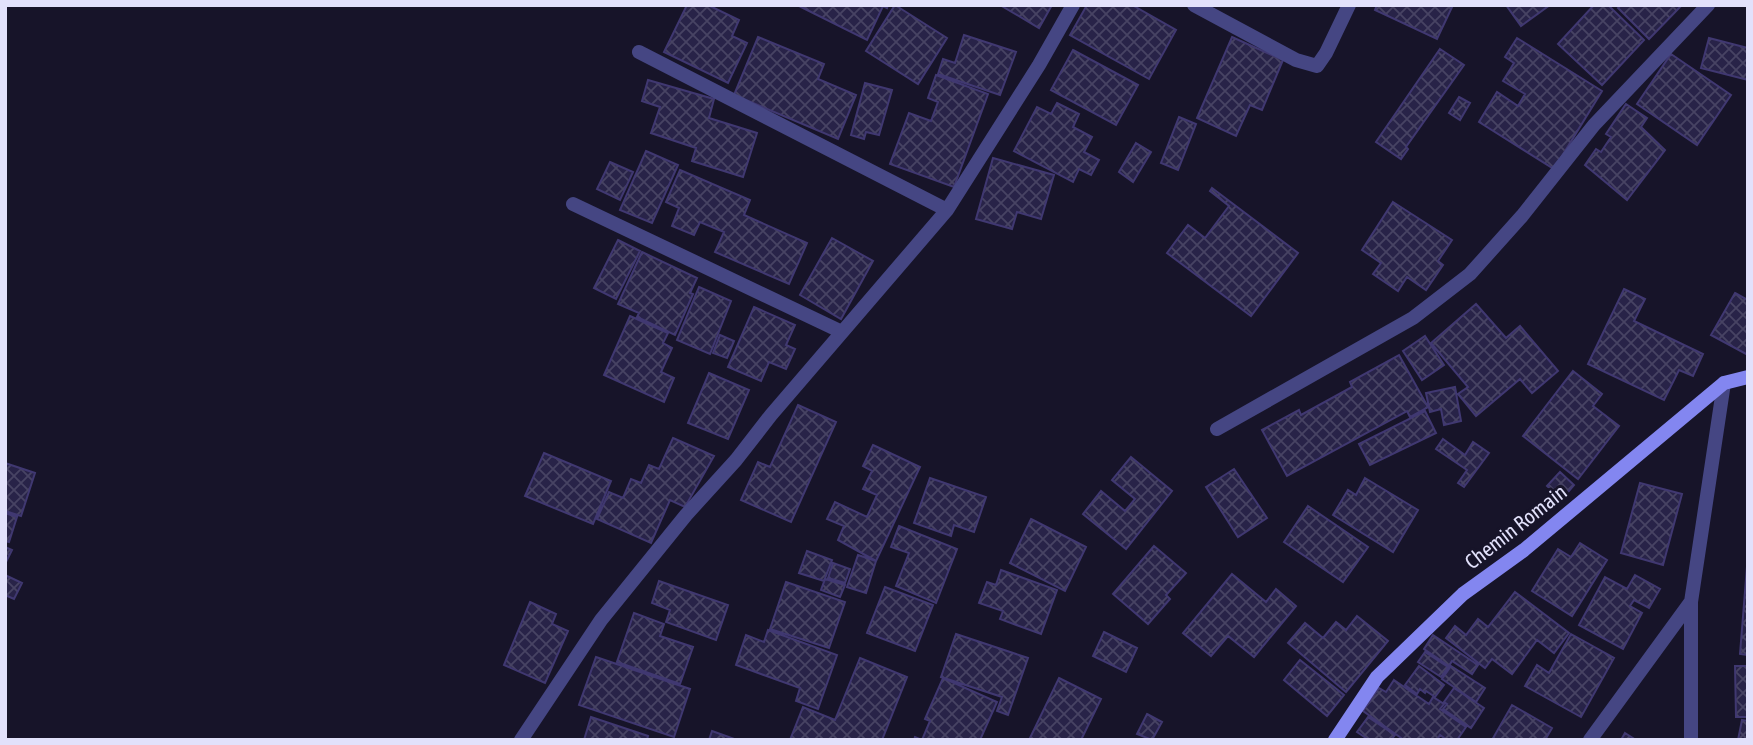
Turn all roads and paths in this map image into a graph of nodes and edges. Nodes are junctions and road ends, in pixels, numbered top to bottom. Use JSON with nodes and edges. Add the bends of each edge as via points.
{"nodes":[{"id":1,"x":1073,"y":5,"type":"edge"},
{"id":2,"x":1194,"y":5,"type":"edge"},
{"id":3,"x":1349,"y":5,"type":"edge"},
{"id":4,"x":1708,"y":5,"type":"edge"},
{"id":5,"x":639,"y":52,"type":"dead end"},
{"id":6,"x":573,"y":204,"type":"dead end"},
{"id":7,"x":947,"y":210,"type":"junction"},
{"id":8,"x":842,"y":332,"type":"junction"},
{"id":9,"x":1748,"y":377,"type":"edge"},
{"id":10,"x":1724,"y":383,"type":"junction"},
{"id":11,"x":1217,"y":429,"type":"dead end"},
{"id":12,"x":1690,"y":602,"type":"junction"},
{"id":13,"x":521,"y":740,"type":"edge"},
{"id":14,"x":1335,"y":740,"type":"edge"},
{"id":15,"x":1590,"y":740,"type":"edge"},
{"id":16,"x":1692,"y":740,"type":"edge"}],
"edges":[{"from":1,"to":7,"type":"street"},
{"from":2,"to":3,"type":"street","via":[[1296,60],[1317,66]]},
{"from":4,"to":11,"type":"street","via":[[1594,125],[1470,274],[1413,318]]},
{"from":5,"to":7,"type":"street"},
{"from":6,"to":8,"type":"street"},
{"from":7,"to":8,"type":"street"},
{"from":8,"to":13,"type":"street","via":[[601,620]]},
{"from":9,"to":10,"type":"street","name":"Chemin Romain"},
{"from":10,"to":12,"type":"street"},
{"from":10,"to":14,"type":"street","name":"Chemin Romain","via":[[1524,550],[1463,594],[1377,677]]},
{"from":12,"to":15,"type":"street"},
{"from":12,"to":16,"type":"street"}]}
